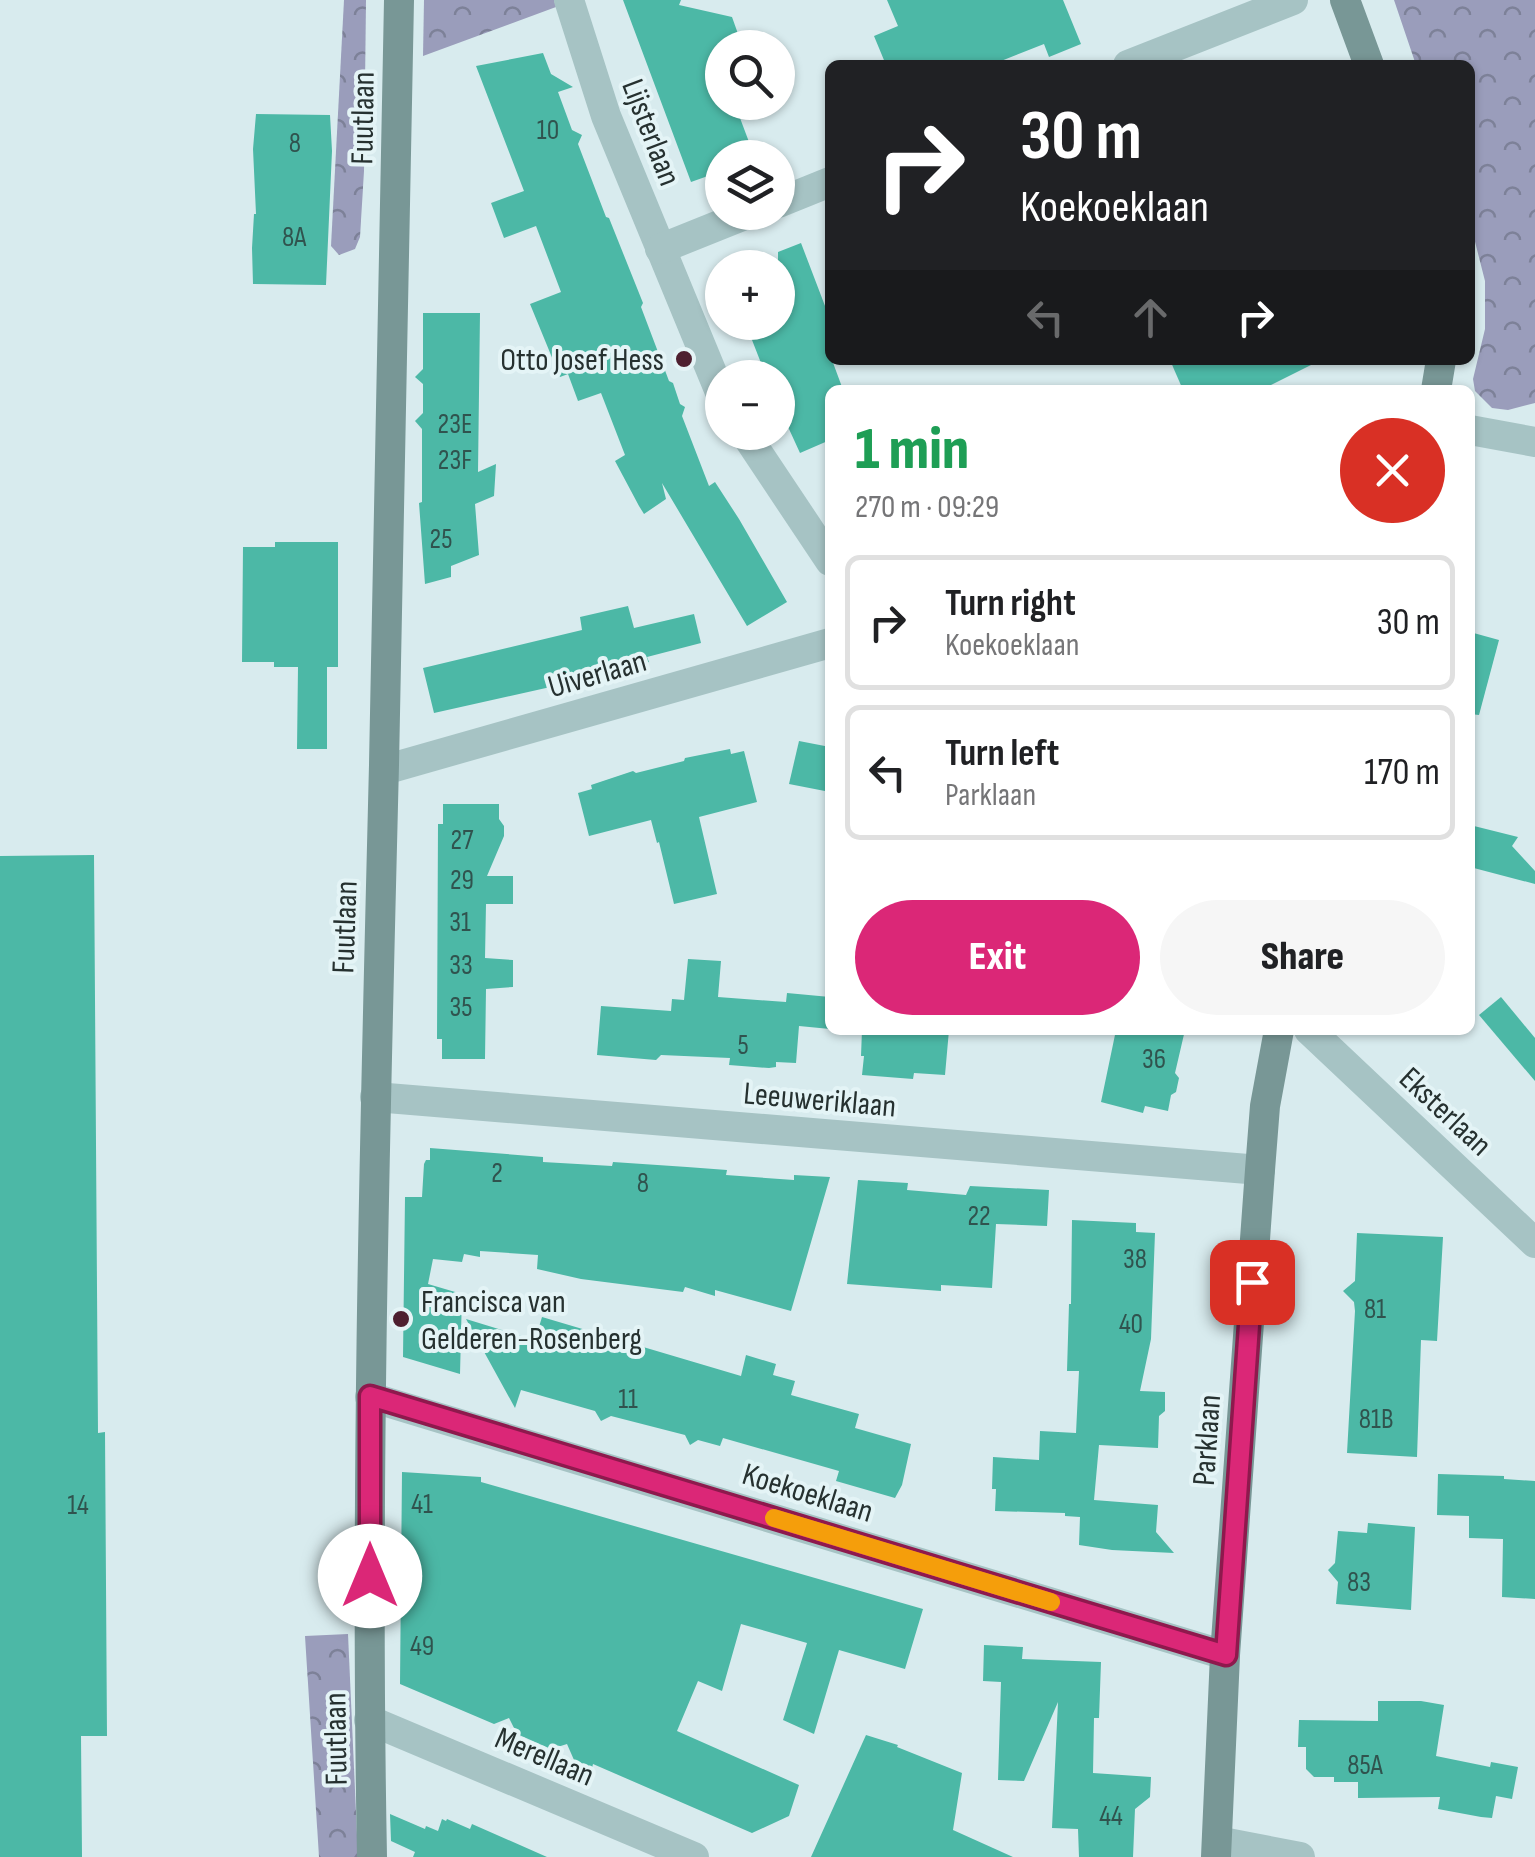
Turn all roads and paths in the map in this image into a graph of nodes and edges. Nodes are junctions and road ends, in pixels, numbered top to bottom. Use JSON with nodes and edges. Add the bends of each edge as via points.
{"nodes":[{"id":1,"x":399,"y":0,"type":"edge"},
{"id":2,"x":569,"y":0,"type":"edge"},
{"id":3,"x":1293,"y":0,"type":"edge"},
{"id":4,"x":1346,"y":0,"type":"edge"},
{"id":5,"x":1141,"y":60,"type":"edge"},
{"id":6,"x":1368,"y":60,"type":"edge"},
{"id":7,"x":825,"y":184,"type":"edge"},
{"id":8,"x":795,"y":195,"type":"edge"},
{"id":9,"x":707,"y":230,"type":"edge"},
{"id":10,"x":660,"y":249,"type":"junction"},
{"id":11,"x":706,"y":360,"type":"edge"},
{"id":12,"x":1475,"y":431,"type":"edge"},
{"id":13,"x":1535,"y":443,"type":"edge"},
{"id":14,"x":756,"y":450,"type":"edge"},
{"id":15,"x":825,"y":554,"type":"edge"},
{"id":16,"x":825,"y":644,"type":"edge"},
{"id":17,"x":384,"y":770,"type":"junction"},
{"id":18,"x":1278,"y":1035,"type":"edge"},
{"id":19,"x":1315,"y":1035,"type":"edge"},
{"id":20,"x":374,"y":1097,"type":"junction"},
{"id":21,"x":1260,"y":1170,"type":"junction"},
{"id":22,"x":1535,"y":1243,"type":"edge"},
{"id":23,"x":370,"y":1396,"type":"junction"},
{"id":24,"x":1226,"y":1655,"type":"junction"},
{"id":25,"x":369,"y":1720,"type":"junction"},
{"id":26,"x":1217,"y":1849,"type":"edge"},
{"id":27,"x":372,"y":1857,"type":"edge"},
{"id":28,"x":694,"y":1857,"type":"edge"},
{"id":29,"x":1300,"y":1857,"type":"edge"}],
"edges":[{"from":1,"to":17,"type":"street","name":"Fuutlaan"},
{"from":2,"to":10,"type":"street","name":"Lijsterlaan","via":[[606,116]]},
{"from":3,"to":5,"type":"street"},
{"from":4,"to":6,"type":"street"},
{"from":7,"to":8,"type":"street"},
{"from":9,"to":10,"type":"street"},
{"from":10,"to":11,"type":"street","name":"Lijsterlaan"},
{"from":12,"to":13,"type":"street"},
{"from":14,"to":15,"type":"street"},
{"from":16,"to":17,"type":"street","name":"Uiverlaan"},
{"from":17,"to":20,"type":"street","name":"Fuutlaan"},
{"from":18,"to":21,"type":"street","name":"Parklaan"},
{"from":19,"to":22,"type":"street","name":"Eksterlaan"},
{"from":20,"to":21,"type":"street","name":"Leeuweriklaan"},
{"from":20,"to":23,"type":"street","name":"Fuutlaan"},
{"from":21,"to":24,"type":"street","name":"Parklaan"},
{"from":23,"to":24,"type":"street","name":"Koekoeklaan"},
{"from":23,"to":25,"type":"street","name":"Fuutlaan"},
{"from":24,"to":26,"type":"street","name":"Parklaan"},
{"from":25,"to":27,"type":"street","name":"Fuutlaan"},
{"from":25,"to":28,"type":"street","name":"Merellaan"},
{"from":26,"to":29,"type":"street"}]}
